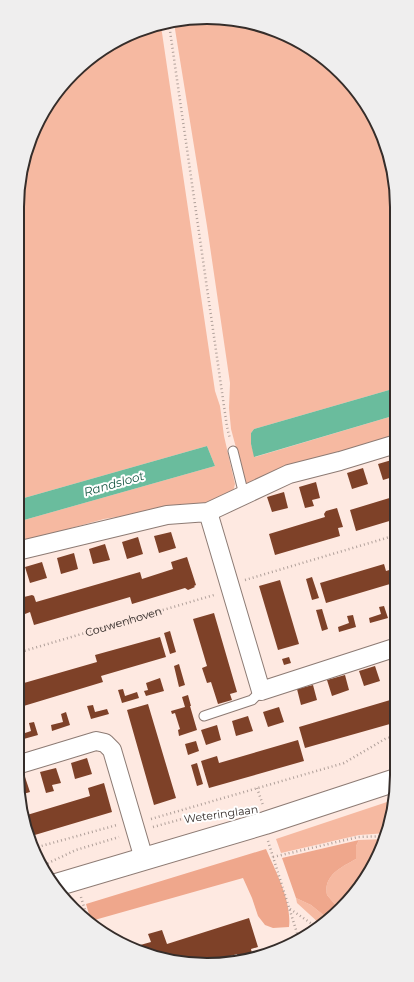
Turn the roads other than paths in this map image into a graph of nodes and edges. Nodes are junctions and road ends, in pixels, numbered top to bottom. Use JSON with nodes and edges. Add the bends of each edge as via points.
{"nodes":[{"id":1,"x":390,"y":446,"type":"edge"},
{"id":2,"x":233,"y":451,"type":"road end"},
{"id":3,"x":244,"y":495,"type":"junction"},
{"id":4,"x":208,"y":512,"type":"junction"},
{"id":5,"x":24,"y":549,"type":"edge"},
{"id":6,"x":390,"y":649,"type":"edge"},
{"id":7,"x":261,"y":691,"type":"junction"},
{"id":8,"x":204,"y":716,"type":"dead end"},
{"id":9,"x":24,"y":763,"type":"edge"},
{"id":10,"x":390,"y":782,"type":"edge"},
{"id":11,"x":144,"y":859,"type":"junction"},
{"id":12,"x":61,"y":885,"type":"edge"}],
"edges":[{"from":1,"to":3,"type":"street","via":[[289,474]]},
{"from":2,"to":3,"type":"lane"},
{"from":3,"to":4,"type":"street"},
{"from":4,"to":5,"type":"street","via":[[167,514]]},
{"from":4,"to":7,"type":"street"},
{"from":6,"to":7,"type":"street"},
{"from":7,"to":8,"type":"lane","via":[[252,700]]},
{"from":9,"to":11,"type":"street","via":[[96,741],[105,743],[112,750]]},
{"from":10,"to":11,"type":"street","name":"Weteringlaan","via":[[261,814]]},
{"from":11,"to":12,"type":"street","name":"Weteringlaan"}]}
